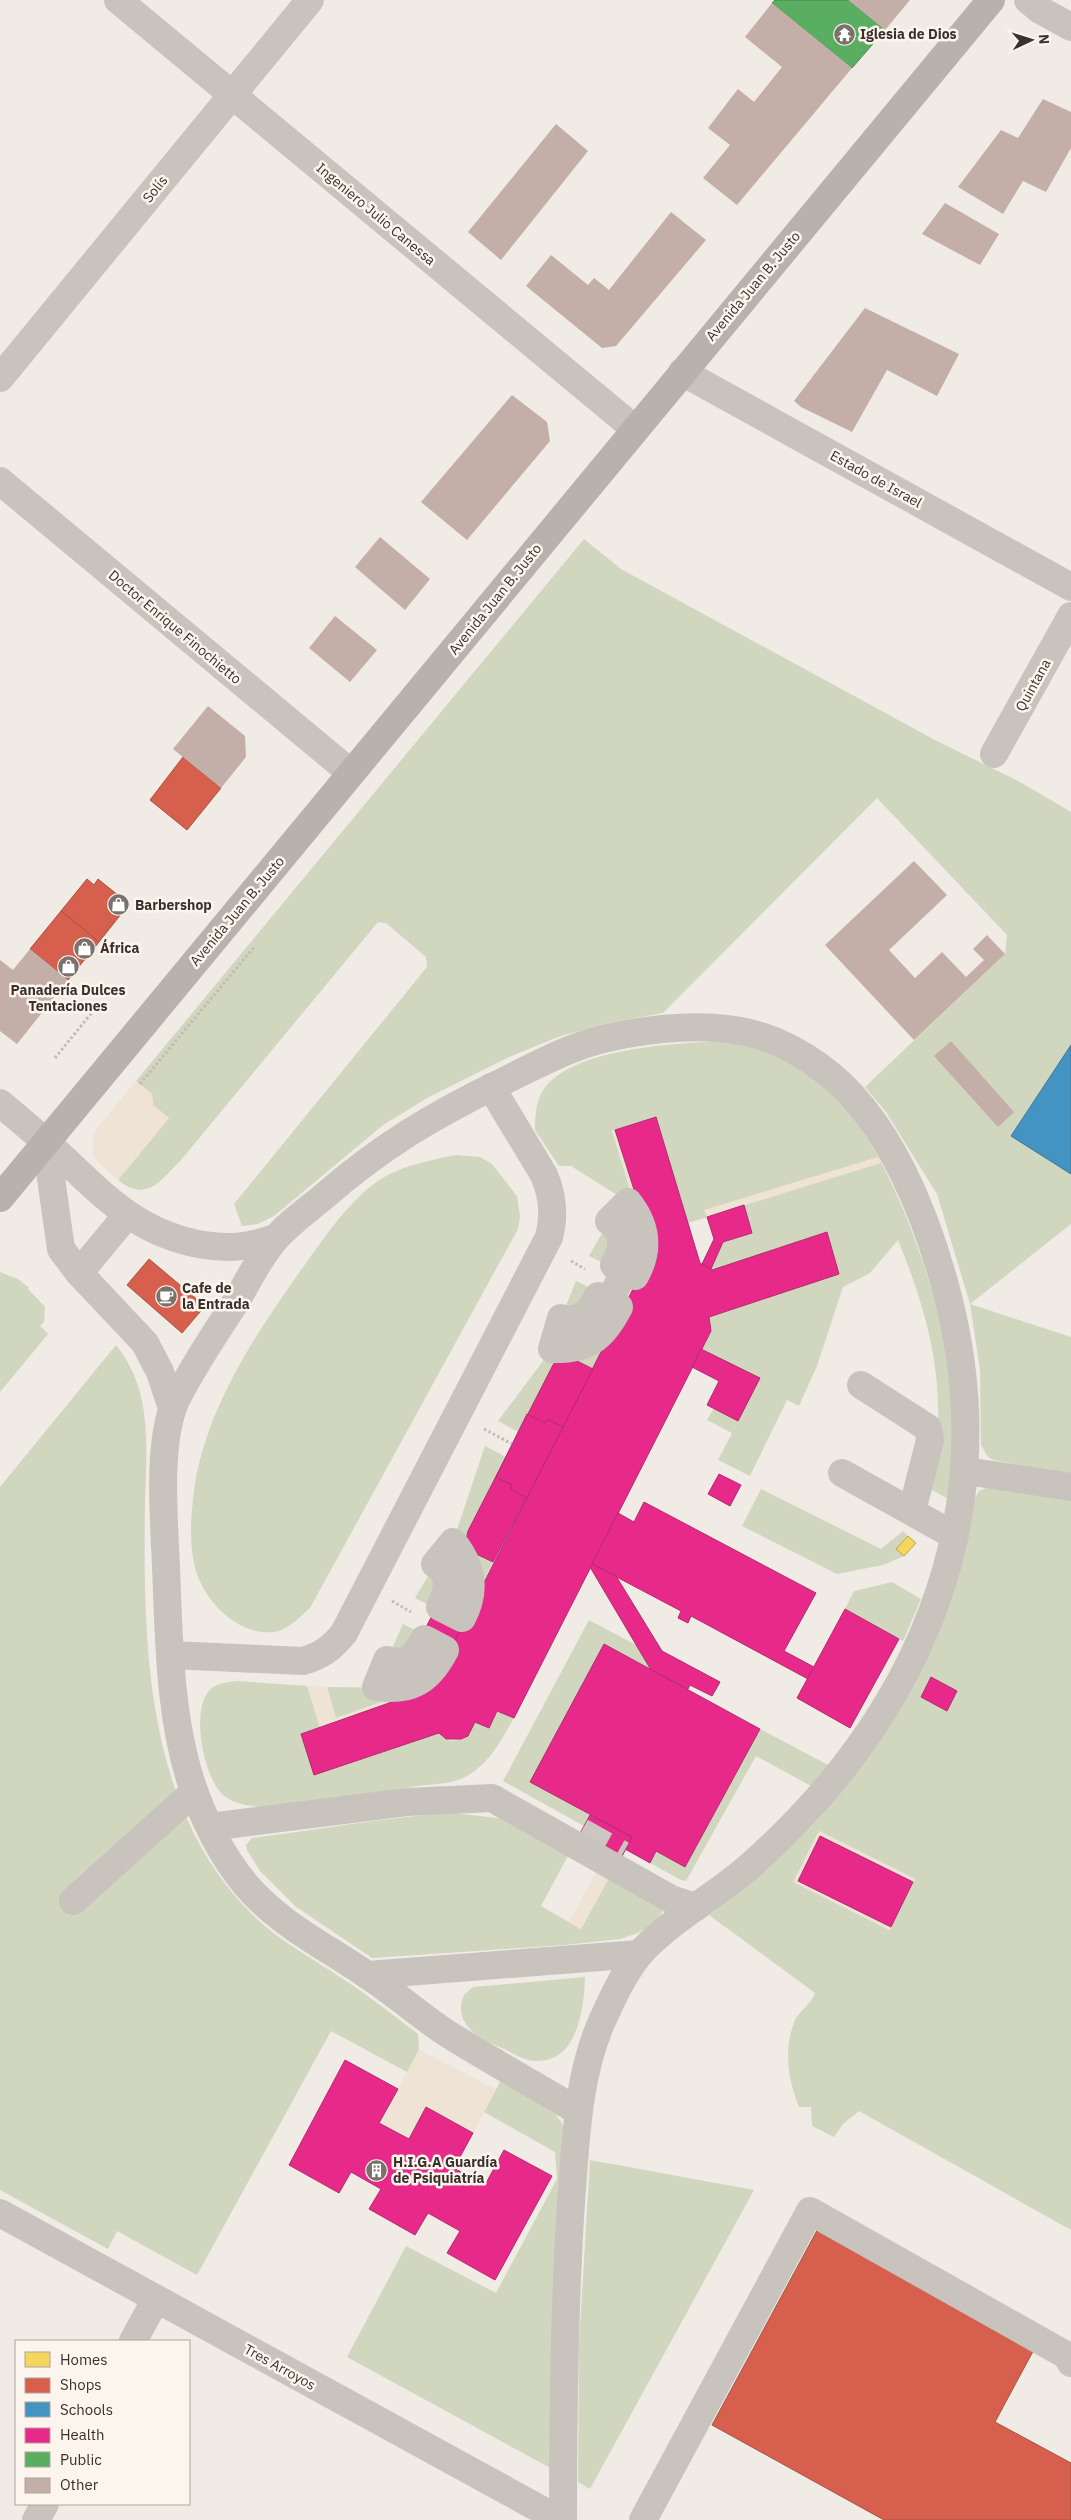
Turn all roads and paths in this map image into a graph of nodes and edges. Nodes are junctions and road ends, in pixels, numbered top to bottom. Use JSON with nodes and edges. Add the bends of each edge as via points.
{"nodes":[{"id":1,"x":118,"y":0,"type":"edge"},
{"id":2,"x":310,"y":0,"type":"edge"},
{"id":3,"x":991,"y":0,"type":"edge"},
{"id":4,"x":1028,"y":0,"type":"edge"},
{"id":5,"x":1071,"y":27,"type":"edge"},
{"id":6,"x":232,"y":95,"type":"junction"},
{"id":7,"x":682,"y":372,"type":"junction"},
{"id":8,"x":0,"y":378,"type":"edge"},
{"id":9,"x":635,"y":429,"type":"junction"},
{"id":10,"x":0,"y":481,"type":"edge"},
{"id":11,"x":1071,"y":587,"type":"edge"},
{"id":12,"x":1071,"y":616,"type":"edge"},
{"id":13,"x":994,"y":754,"type":"dead end"},
{"id":14,"x":351,"y":773,"type":"junction"},
{"id":15,"x":255,"y":946,"type":"dead end"},
{"id":16,"x":94,"y":1010,"type":"dead end"},
{"id":17,"x":55,"y":1058,"type":"dead end"},
{"id":18,"x":140,"y":1084,"type":"dead end"},
{"id":19,"x":491,"y":1087,"type":"junction"},
{"id":20,"x":0,"y":1103,"type":"edge"},
{"id":21,"x":46,"y":1143,"type":"junction"},
{"id":22,"x":0,"y":1198,"type":"edge"},
{"id":23,"x":619,"y":1211,"type":"dead end"},
{"id":24,"x":128,"y":1215,"type":"junction"},
{"id":25,"x":275,"y":1238,"type":"junction"},
{"id":26,"x":79,"y":1273,"type":"junction"},
{"id":27,"x":556,"y":1333,"type":"dead end"},
{"id":28,"x":861,"y":1385,"type":"dead end"},
{"id":29,"x":172,"y":1408,"type":"junction"},
{"id":30,"x":492,"y":1433,"type":"dead end"},
{"id":31,"x":512,"y":1444,"type":"dead end"},
{"id":32,"x":966,"y":1471,"type":"junction"},
{"id":33,"x":842,"y":1473,"type":"dead end"},
{"id":34,"x":1071,"y":1487,"type":"edge"},
{"id":35,"x":912,"y":1511,"type":"junction"},
{"id":36,"x":955,"y":1536,"type":"junction"},
{"id":37,"x":444,"y":1552,"type":"dead end"},
{"id":38,"x":170,"y":1656,"type":"junction"},
{"id":39,"x":381,"y":1674,"type":"dead end"},
{"id":40,"x":194,"y":1792,"type":"junction"},
{"id":41,"x":492,"y":1798,"type":"junction"},
{"id":42,"x":210,"y":1827,"type":"junction"},
{"id":43,"x":581,"y":1832,"type":"tunnel mouth"},
{"id":44,"x":622,"y":1855,"type":"tunnel mouth"},
{"id":45,"x":73,"y":1901,"type":"dead end"},
{"id":46,"x":684,"y":1903,"type":"junction"},
{"id":47,"x":639,"y":1954,"type":"junction"},
{"id":48,"x":368,"y":1975,"type":"junction"},
{"id":49,"x":578,"y":2111,"type":"junction"},
{"id":50,"x":0,"y":2213,"type":"edge"},
{"id":51,"x":156,"y":2299,"type":"junction"},
{"id":52,"x":134,"y":2340,"type":"edge"},
{"id":53,"x":1071,"y":2363,"type":"edge"},
{"id":54,"x":44,"y":2505,"type":"edge"},
{"id":55,"x":36,"y":2520,"type":"edge"},
{"id":56,"x":562,"y":2520,"type":"edge"},
{"id":57,"x":643,"y":2520,"type":"edge"}],
"edges":[{"from":1,"to":6,"type":"street","name":"Ingeniero Julio Canessa"},
{"from":2,"to":6,"type":"street","name":"Solís"},
{"from":3,"to":7,"type":"main road","name":"Avenida Juan B. Justo"},
{"from":4,"to":5,"type":"street"},
{"from":6,"to":8,"type":"street","name":"Solís"},
{"from":6,"to":9,"type":"street","name":"Ingeniero Julio Canessa"},
{"from":7,"to":9,"type":"main road","name":"Avenida Juan B. Justo"},
{"from":7,"to":11,"type":"street","name":"Estado de Israel"},
{"from":9,"to":14,"type":"main road","name":"Avenida Juan B. Justo"},
{"from":10,"to":14,"type":"street","name":"Doctor Enrique Finochietto"},
{"from":12,"to":13,"type":"street","name":"Quintana"},
{"from":14,"to":21,"type":"main road","name":"Avenida Juan B. Justo"},
{"from":15,"to":18,"type":"path"},
{"from":16,"to":17,"type":"path"},
{"from":19,"to":25,"type":"street","via":[[380,1150]]},
{"from":19,"to":32,"type":"street","via":[[578,1046],[611,1036],[689,1026],[734,1028],[773,1039],[832,1075],[869,1116],[892,1153],[928,1232],[951,1308],[962,1363],[966,1399]]},
{"from":19,"to":38,"type":"street","via":[[550,1188],[553,1222],[549,1237],[344,1634],[332,1648],[303,1661]]},
{"from":20,"to":21,"type":"street"},
{"from":21,"to":22,"type":"main road","name":"Avenida Juan B. Justo"},
{"from":21,"to":24,"type":"street"},
{"from":21,"to":26,"type":"street","via":[[61,1248]]},
{"from":23,"to":27,"type":"street","bridge":true,"via":[[630,1223],[633,1253],[609,1302],[598,1320],[585,1330]]},
{"from":24,"to":25,"type":"street","via":[[162,1235],[217,1247],[256,1245]]},
{"from":24,"to":26,"type":"street"},
{"from":25,"to":29,"type":"street"},
{"from":26,"to":29,"type":"street","via":[[145,1343],[160,1372]]},
{"from":28,"to":35,"type":"street","via":[[928,1428],[930,1440]]},
{"from":29,"to":38,"type":"street","via":[[164,1464]]},
{"from":30,"to":31,"type":"path"},
{"from":32,"to":34,"type":"street"},
{"from":32,"to":36,"type":"street"},
{"from":33,"to":35,"type":"street"},
{"from":35,"to":36,"type":"street"},
{"from":36,"to":46,"type":"street","via":[[937,1601],[921,1642],[848,1764],[796,1822],[751,1865]]},
{"from":37,"to":39,"type":"street","via":[[435,1564],[444,1572],[448,1584],[440,1607],[452,1613],[436,1645],[423,1664],[415,1669],[400,1674]]},
{"from":38,"to":40,"type":"street","via":[[180,1736]]},
{"from":40,"to":42,"type":"street"},
{"from":40,"to":45,"type":"street"},
{"from":41,"to":42,"type":"street","via":[[407,1802]]},
{"from":41,"to":43,"type":"street","via":[[526,1801]]},
{"from":41,"to":46,"type":"street"},
{"from":42,"to":48,"type":"street","via":[[240,1876],[272,1911]]},
{"from":44,"to":46,"type":"street","via":[[678,1886]]},
{"from":46,"to":47,"type":"street"},
{"from":47,"to":48,"type":"street"},
{"from":47,"to":49,"type":"street","via":[[599,2026]]},
{"from":48,"to":49,"type":"street","via":[[443,2030]]},
{"from":49,"to":56,"type":"street","via":[[564,2346]]},
{"from":50,"to":51,"type":"street","name":"Tres Arroyos"},
{"from":51,"to":52,"type":"street"},
{"from":51,"to":56,"type":"street","name":"Tres Arroyos"},
{"from":53,"to":57,"type":"street","via":[[1066,2355],[810,2212]]},
{"from":54,"to":55,"type":"street"}]}
